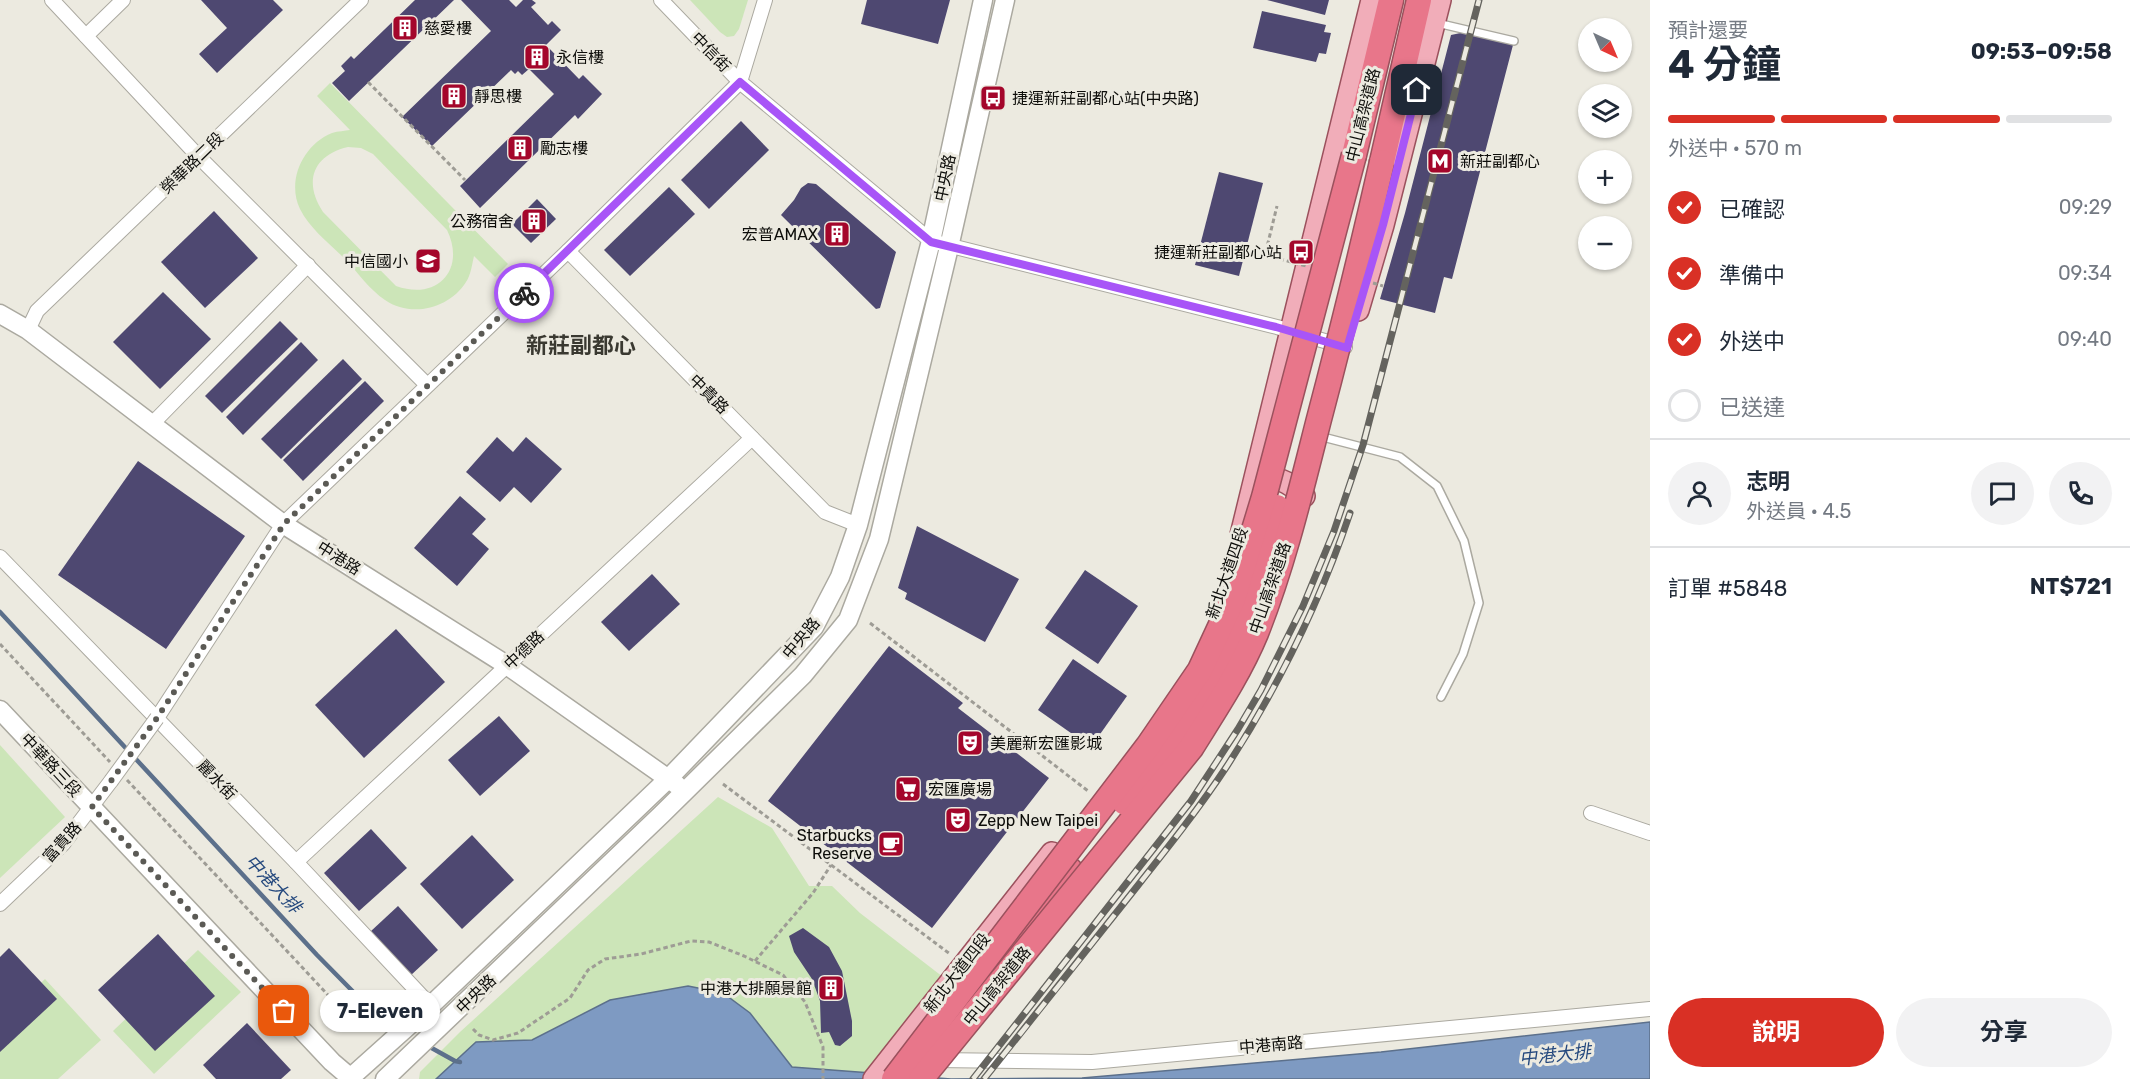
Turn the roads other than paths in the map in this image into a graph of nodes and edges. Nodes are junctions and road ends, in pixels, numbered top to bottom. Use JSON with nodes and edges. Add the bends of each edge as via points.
{"nodes":[{"id":1,"x":52,"y":0,"type":"edge"},
{"id":2,"x":123,"y":0,"type":"edge"},
{"id":3,"x":362,"y":0,"type":"edge"},
{"id":4,"x":661,"y":0,"type":"edge"},
{"id":5,"x":765,"y":0,"type":"edge"},
{"id":6,"x":984,"y":0,"type":"edge"},
{"id":7,"x":1005,"y":0,"type":"edge"},
{"id":8,"x":1372,"y":0,"type":"edge"},
{"id":9,"x":1391,"y":0,"type":"edge"},
{"id":10,"x":1407,"y":0,"type":"edge"},
{"id":11,"x":1419,"y":0,"type":"edge"},
{"id":12,"x":1440,"y":0,"type":"edge"},
{"id":13,"x":1434,"y":22,"type":"junction"},
{"id":14,"x":86,"y":36,"type":"junction"},
{"id":15,"x":1514,"y":41,"type":"dead end"},
{"id":16,"x":740,"y":82,"type":"junction"},
{"id":17,"x":1354,"y":155,"type":"junction"},
{"id":18,"x":198,"y":156,"type":"junction"},
{"id":19,"x":931,"y":242,"type":"junction"},
{"id":20,"x":949,"y":247,"type":"junction"},
{"id":21,"x":568,"y":251,"type":"junction"},
{"id":22,"x":308,"y":265,"type":"junction"},
{"id":23,"x":0,"y":314,"type":"edge"},
{"id":24,"x":28,"y":330,"type":"junction"},
{"id":25,"x":1291,"y":331,"type":"junction"},
{"id":26,"x":1341,"y":346,"type":"junction"},
{"id":27,"x":427,"y":385,"type":"junction"},
{"id":28,"x":152,"y":424,"type":"junction"},
{"id":29,"x":1319,"y":436,"type":"junction"},
{"id":30,"x":752,"y":438,"type":"junction"},
{"id":31,"x":1253,"y":488,"type":"junction"},
{"id":32,"x":1304,"y":496,"type":"junction"},
{"id":33,"x":284,"y":524,"type":"junction"},
{"id":34,"x":858,"y":525,"type":"junction"},
{"id":35,"x":0,"y":557,"type":"edge"},
{"id":36,"x":508,"y":666,"type":"junction"},
{"id":37,"x":1441,"y":697,"type":"dead end"},
{"id":38,"x":0,"y":710,"type":"edge"},
{"id":39,"x":157,"y":718,"type":"junction"},
{"id":40,"x":668,"y":779,"type":"junction"},
{"id":41,"x":686,"y":792,"type":"junction"},
{"id":42,"x":92,"y":807,"type":"junction"},
{"id":43,"x":1592,"y":813,"type":"dead end"},
{"id":44,"x":1650,"y":833,"type":"edge"},
{"id":45,"x":296,"y":862,"type":"junction"},
{"id":46,"x":0,"y":904,"type":"edge"},
{"id":47,"x":428,"y":1008,"type":"junction"},
{"id":48,"x":1650,"y":1010,"type":"edge"},
{"id":49,"x":890,"y":1067,"type":"edge"},
{"id":50,"x":932,"y":1070,"type":"edge"},
{"id":51,"x":391,"y":1073,"type":"edge"},
{"id":52,"x":350,"y":1079,"type":"edge"},
{"id":53,"x":874,"y":1079,"type":"edge"},
{"id":54,"x":903,"y":1079,"type":"edge"}],
"edges":[{"from":1,"to":14,"type":"street"},
{"from":2,"to":14,"type":"street"},
{"from":3,"to":18,"type":"street","name":"榮華路二段"},
{"from":4,"to":16,"type":"street","name":"中信街"},
{"from":5,"to":16,"type":"street"},
{"from":6,"to":19,"type":"street","name":"中央路"},
{"from":7,"to":20,"type":"street","name":"中央路"},
{"from":8,"to":25,"type":"main road","name":"新北大道四段"},
{"from":9,"to":17,"type":"highway","name":"中山高架道路"},
{"from":10,"to":26,"type":"main road","via":[[1373,149]]},
{"from":11,"to":50,"type":"highway","name":"中山高架道路","bridge":true,"via":[[1360,262],[1296,511],[1255,634],[1228,689],[1191,748]]},
{"from":12,"to":13,"type":"main road"},
{"from":13,"to":15,"type":"lane"},
{"from":13,"to":26,"type":"main road","via":[[1383,225]]},
{"from":14,"to":18,"type":"street"},
{"from":16,"to":19,"type":"street","name":"中信街"},
{"from":16,"to":21,"type":"street","name":"富貴路"},
{"from":17,"to":49,"type":"highway","name":"中山高架道路","bridge":true,"via":[[1264,497],[1233,599],[1214,642],[1148,746]]},
{"from":17,"to":50,"type":"highway","bridge":true,"via":[[1327,321],[1265,553],[1238,632],[1188,721],[1070,870]]},
{"from":18,"to":22,"type":"street"},
{"from":18,"to":24,"type":"street","name":"榮華路二段","via":[[38,311]]},
{"from":19,"to":20,"type":"street","name":"中信街"},
{"from":19,"to":34,"type":"street","name":"中央路"},
{"from":20,"to":25,"type":"street","name":"中信街"},
{"from":20,"to":41,"type":"street","name":"中央路","via":[[879,539],[848,620],[803,675]]},
{"from":21,"to":27,"type":"street","name":"富貴路"},
{"from":21,"to":30,"type":"street","name":"中貴路"},
{"from":22,"to":27,"type":"street"},
{"from":22,"to":28,"type":"street"},
{"from":23,"to":24,"type":"street","name":"中港路"},
{"from":24,"to":28,"type":"street","name":"中港路"},
{"from":25,"to":26,"type":"street","name":"中信街"},
{"from":25,"to":31,"type":"main road","name":"新北大道四段"},
{"from":26,"to":29,"type":"main road"},
{"from":27,"to":33,"type":"street","name":"富貴路"},
{"from":28,"to":33,"type":"street","name":"中港路"},
{"from":29,"to":32,"type":"main road"},
{"from":29,"to":37,"type":"lane","via":[[1400,457],[1437,486],[1464,541],[1479,603],[1463,654]]},
{"from":30,"to":34,"type":"street","name":"中貴路","via":[[825,512]]},
{"from":30,"to":36,"type":"street","name":"中德路"},
{"from":31,"to":32,"type":"main road","via":[[1264,479],[1278,479]]},
{"from":31,"to":49,"type":"main road","name":"新北大道四段","via":[[1227,586],[1184,676]]},
{"from":32,"to":50,"type":"main road","via":[[1271,620],[1218,721],[1193,757]]},
{"from":33,"to":36,"type":"street","name":"中港路"},
{"from":33,"to":39,"type":"street","name":"富貴路"},
{"from":34,"to":40,"type":"street","name":"中央路","via":[[840,577],[814,627]]},
{"from":35,"to":39,"type":"street","name":"麗水街"},
{"from":36,"to":40,"type":"street","name":"中港路"},
{"from":36,"to":45,"type":"street","name":"中德路"},
{"from":38,"to":42,"type":"street","name":"中華路三段"},
{"from":39,"to":42,"type":"street","name":"富貴路","bridge":true},
{"from":39,"to":45,"type":"street","name":"麗水街"},
{"from":40,"to":41,"type":"street","name":"中港路"},
{"from":40,"to":47,"type":"street","name":"中央路"},
{"from":41,"to":51,"type":"street","name":"中央路"},
{"from":42,"to":46,"type":"street","name":"富貴路","via":[[63,844]]},
{"from":42,"to":52,"type":"street","name":"中華路三段"},
{"from":43,"to":44,"type":"street"},
{"from":45,"to":47,"type":"street","name":"麗水街"},
{"from":47,"to":52,"type":"street","name":"中央路"},
{"from":48,"to":50,"type":"street","name":"中港南路","via":[[1092,1062]]},
{"from":49,"to":50,"type":"street","name":"中港南路"},
{"from":49,"to":53,"type":"main road","name":"新北大道四段"},
{"from":50,"to":54,"type":"main road"}]}
